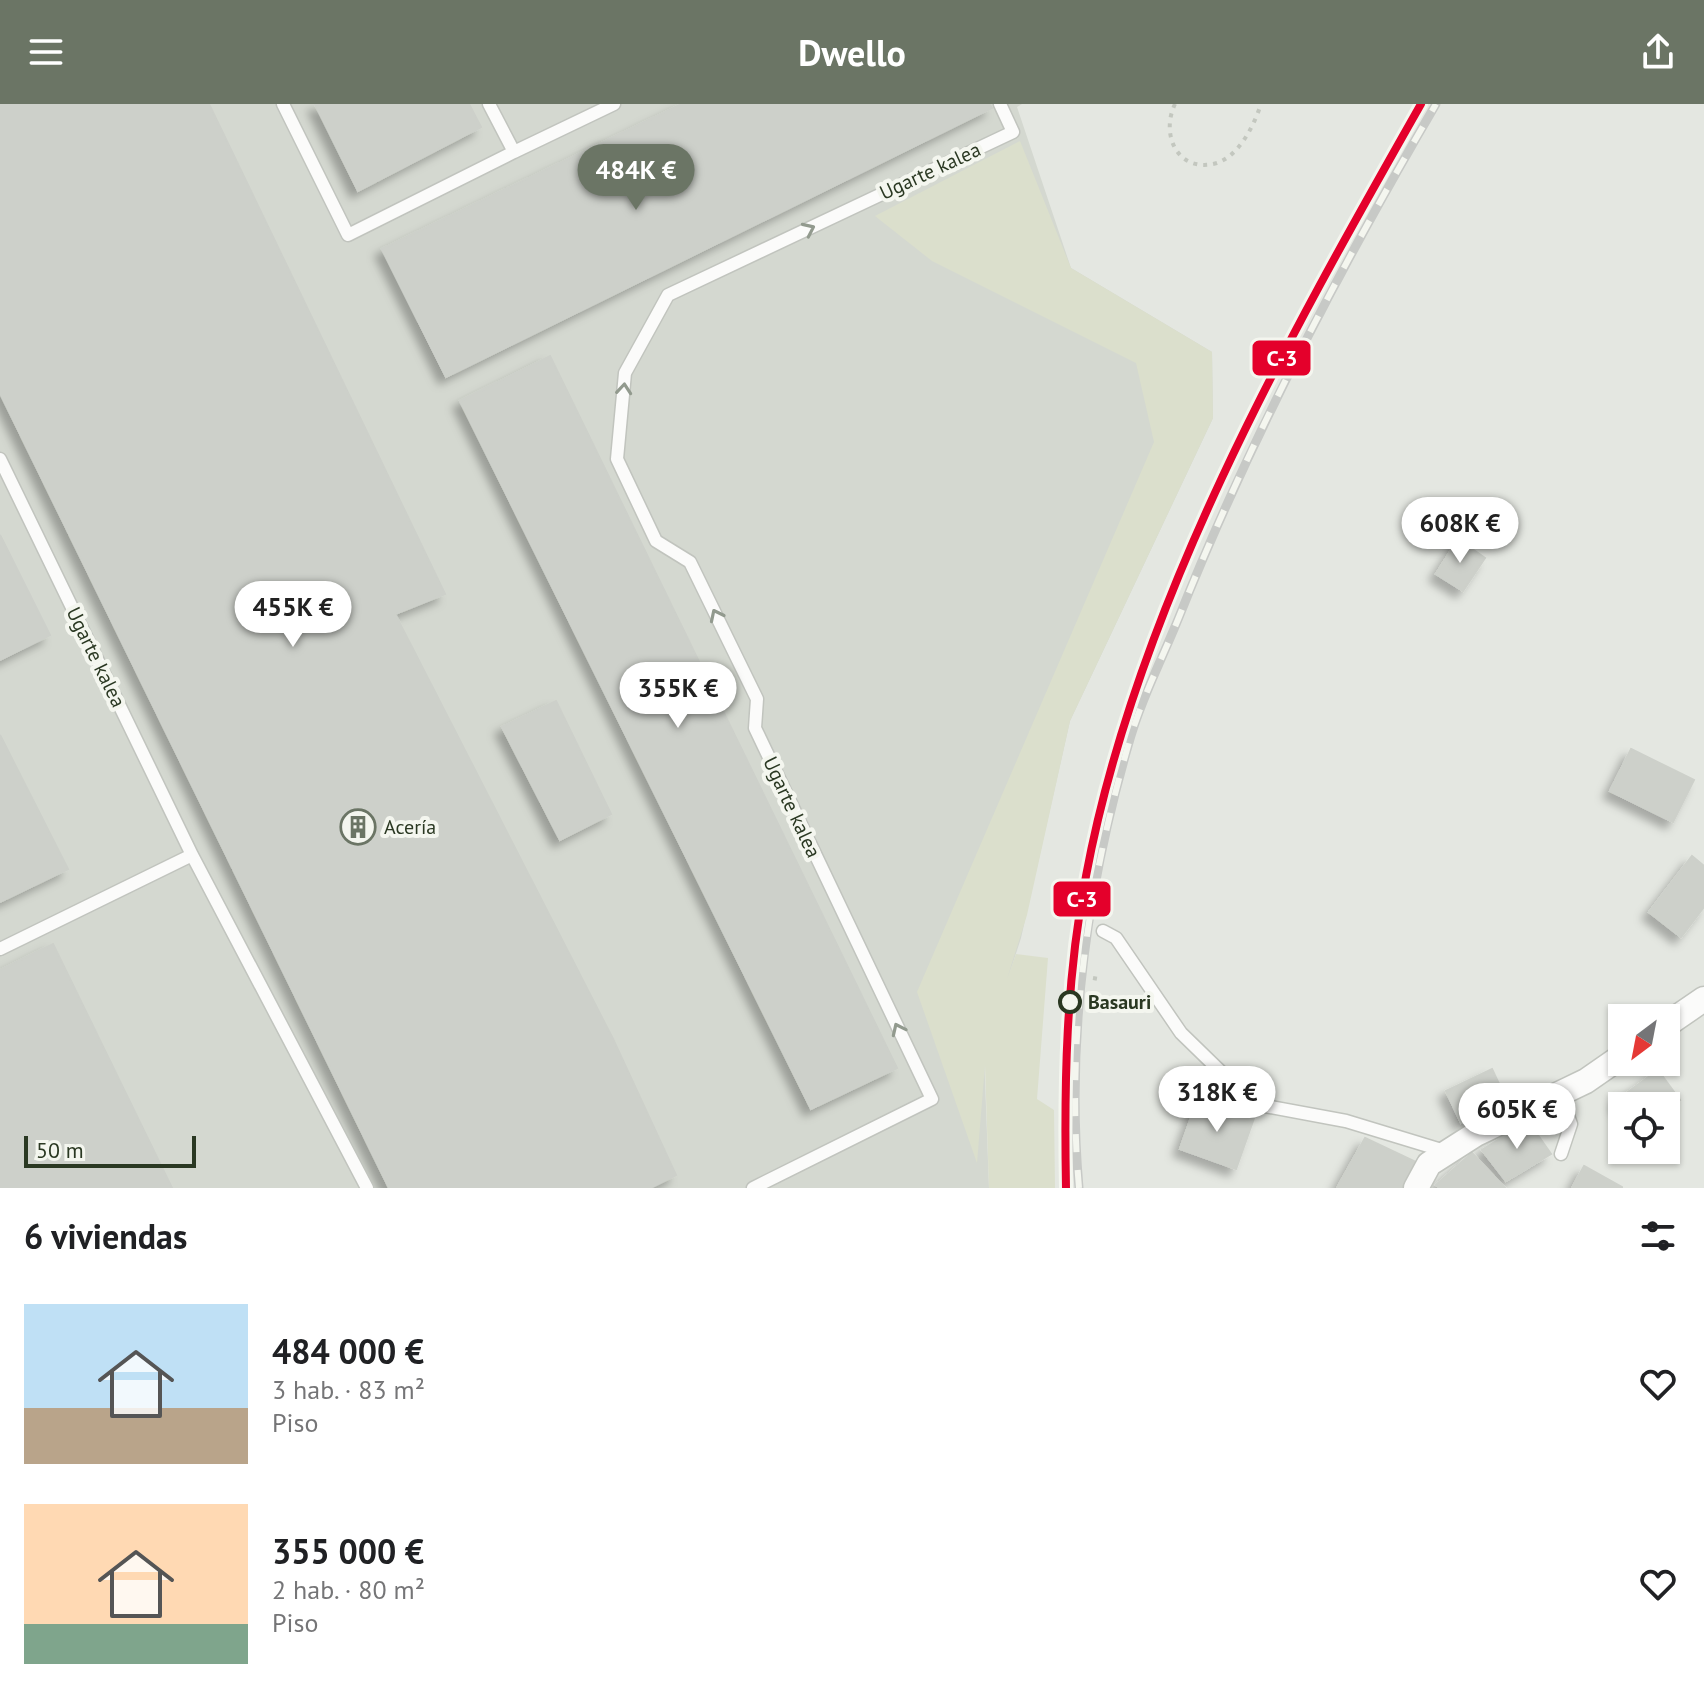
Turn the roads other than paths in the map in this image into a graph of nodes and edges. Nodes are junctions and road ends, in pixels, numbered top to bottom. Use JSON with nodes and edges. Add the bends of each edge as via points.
{"nodes":[{"id":1,"x":283,"y":104,"type":"edge"},
{"id":2,"x":489,"y":104,"type":"edge"},
{"id":3,"x":614,"y":104,"type":"edge"},
{"id":4,"x":1000,"y":104,"type":"edge"},
{"id":5,"x":514,"y":152,"type":"junction"},
{"id":6,"x":0,"y":459,"type":"edge"},
{"id":7,"x":192,"y":855,"type":"junction"},
{"id":8,"x":1103,"y":931,"type":"dead end"},
{"id":9,"x":0,"y":949,"type":"edge"},
{"id":10,"x":1704,"y":999,"type":"edge"},
{"id":11,"x":1680,"y":1015,"type":"edge"},
{"id":12,"x":1608,"y":1066,"type":"edge"},
{"id":13,"x":1560,"y":1094,"type":"junction"},
{"id":14,"x":1448,"y":1152,"type":"junction"},
{"id":15,"x":1561,"y":1154,"type":"dead end"},
{"id":16,"x":770,"y":1184,"type":"edge"},
{"id":17,"x":367,"y":1188,"type":"edge"},
{"id":18,"x":753,"y":1188,"type":"edge"},
{"id":19,"x":1416,"y":1188,"type":"edge"}],
"edges":[{"from":1,"to":5,"type":"lane","via":[[348,235]]},
{"from":2,"to":5,"type":"lane"},
{"from":3,"to":5,"type":"lane"},
{"from":16,"to":4,"type":"lane","name":"Ugarte kalea","one_way":true,"via":[[932,1099],[755,728],[757,699],[690,562],[656,541],[617,459],[625,373],[668,295],[1013,132]]},
{"from":6,"to":7,"type":"lane","name":"Ugarte kalea"},
{"from":7,"to":9,"type":"lane"},
{"from":7,"to":17,"type":"lane","name":"Ugarte kalea"},
{"from":8,"to":14,"type":"lane","via":[[1116,938],[1181,1033],[1254,1104],[1346,1121]]},
{"from":10,"to":11,"type":"street"},
{"from":12,"to":13,"type":"street"},
{"from":13,"to":14,"type":"street"},
{"from":13,"to":15,"type":"lane","via":[[1571,1124]]},
{"from":14,"to":19,"type":"street","via":[[1429,1164]]},
{"from":16,"to":18,"type":"lane","name":"Ugarte kalea"}]}
